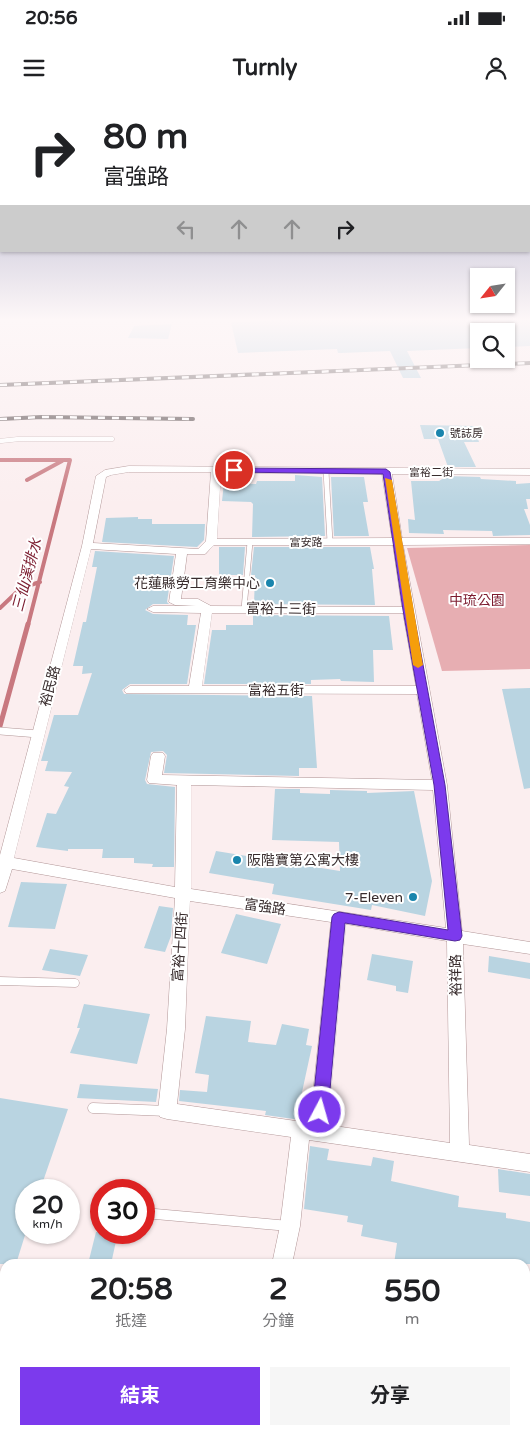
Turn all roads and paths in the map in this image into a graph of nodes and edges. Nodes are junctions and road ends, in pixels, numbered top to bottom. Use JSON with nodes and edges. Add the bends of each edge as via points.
{"nodes":[{"id":1,"x":112,"y":439,"type":"dead end"},
{"id":2,"x":0,"y":441,"type":"edge"},
{"id":3,"x":216,"y":470,"type":"junction"},
{"id":4,"x":326,"y":471,"type":"junction"},
{"id":5,"x":386,"y":472,"type":"junction"},
{"id":6,"x":530,"y":472,"type":"edge"},
{"id":7,"x":99,"y":484,"type":"joint"},
{"id":8,"x":530,"y":541,"type":"edge"},
{"id":9,"x":211,"y":542,"type":"junction"},
{"id":10,"x":250,"y":542,"type":"junction"},
{"id":11,"x":330,"y":542,"type":"junction"},
{"id":12,"x":396,"y":542,"type":"junction"},
{"id":13,"x":87,"y":546,"type":"junction"},
{"id":14,"x":182,"y":551,"type":"junction"},
{"id":15,"x":207,"y":608,"type":"junction"},
{"id":16,"x":153,"y":609,"type":"dead end"},
{"id":17,"x":244,"y":609,"type":"junction"},
{"id":18,"x":408,"y":610,"type":"junction"},
{"id":19,"x":130,"y":690,"type":"dead end"},
{"id":20,"x":195,"y":690,"type":"junction"},
{"id":21,"x":422,"y":690,"type":"junction"},
{"id":22,"x":0,"y":731,"type":"edge"},
{"id":23,"x":38,"y":734,"type":"junction"},
{"id":24,"x":158,"y":756,"type":"dead end"},
{"id":25,"x":184,"y":781,"type":"junction"},
{"id":26,"x":440,"y":785,"type":"junction"},
{"id":27,"x":3,"y":862,"type":"edge"},
{"id":28,"x":0,"y":887,"type":"edge"},
{"id":29,"x":184,"y":893,"type":"junction"},
{"id":30,"x":339,"y":917,"type":"junction"},
{"id":31,"x":455,"y":936,"type":"junction"},
{"id":32,"x":530,"y":948,"type":"edge"},
{"id":33,"x":0,"y":981,"type":"edge"},
{"id":34,"x":75,"y":983,"type":"dead end"},
{"id":35,"x":93,"y":1108,"type":"dead end"},
{"id":36,"x":167,"y":1111,"type":"junction"},
{"id":37,"x":310,"y":1131,"type":"junction"},
{"id":38,"x":460,"y":1153,"type":"junction"},
{"id":39,"x":530,"y":1163,"type":"edge"},
{"id":40,"x":155,"y":1214,"type":"edge"},
{"id":41,"x":290,"y":1226,"type":"junction"},
{"id":42,"x":283,"y":1259,"type":"edge"}],
"edges":[{"from":1,"to":2,"type":"lane"},
{"from":3,"to":4,"type":"street","name":"富裕二街"},
{"from":3,"to":7,"type":"street","name":"富裕二街","via":[[129,469],[108,472]]},
{"from":3,"to":9,"type":"street"},
{"from":4,"to":5,"type":"street","name":"富裕二街"},
{"from":4,"to":11,"type":"lane"},
{"from":5,"to":6,"type":"street","name":"富裕二街"},
{"from":5,"to":12,"type":"street","name":"裕祥路"},
{"from":7,"to":13,"type":"street","name":"裕民路"},
{"from":8,"to":12,"type":"street","name":"富安路"},
{"from":9,"to":10,"type":"street","name":"富安路"},
{"from":9,"to":14,"type":"street","name":"富安路","via":[[201,552]]},
{"from":10,"to":11,"type":"street","name":"富安路"},
{"from":10,"to":17,"type":"lane"},
{"from":11,"to":12,"type":"street","name":"富安路"},
{"from":12,"to":18,"type":"street","name":"裕祥路"},
{"from":13,"to":14,"type":"street","name":"富安路"},
{"from":13,"to":23,"type":"street","name":"裕民路"},
{"from":14,"to":15,"type":"street","via":[[175,602],[198,602]]},
{"from":15,"to":16,"type":"street","name":"富裕十三街"},
{"from":15,"to":17,"type":"street","name":"富裕十三街"},
{"from":15,"to":20,"type":"street"},
{"from":17,"to":18,"type":"street","name":"富裕十三街"},
{"from":18,"to":21,"type":"street","name":"裕祥路"},
{"from":19,"to":20,"type":"street","name":"富裕五街"},
{"from":20,"to":21,"type":"street","name":"富裕五街"},
{"from":21,"to":26,"type":"street","name":"裕祥路"},
{"from":22,"to":23,"type":"lane"},
{"from":23,"to":27,"type":"street","name":"裕民路"},
{"from":24,"to":25,"type":"street","via":[[154,780]]},
{"from":25,"to":26,"type":"street"},
{"from":25,"to":29,"type":"street","name":"富裕十四街"},
{"from":26,"to":31,"type":"street","name":"裕祥路"},
{"from":27,"to":28,"type":"street","name":"裕民路"},
{"from":27,"to":29,"type":"street","name":"富強路"},
{"from":29,"to":30,"type":"street","name":"富強路"},
{"from":29,"to":36,"type":"street","name":"富裕十四街"},
{"from":30,"to":31,"type":"street","name":"富強路"},
{"from":30,"to":37,"type":"street"},
{"from":31,"to":32,"type":"street","name":"富強路"},
{"from":31,"to":38,"type":"street","name":"裕祥路"},
{"from":33,"to":34,"type":"lane"},
{"from":35,"to":36,"type":"lane"},
{"from":36,"to":37,"type":"street"},
{"from":37,"to":38,"type":"street"},
{"from":37,"to":41,"type":"street"},
{"from":38,"to":39,"type":"street"},
{"from":40,"to":41,"type":"lane"},
{"from":41,"to":42,"type":"street"}]}
